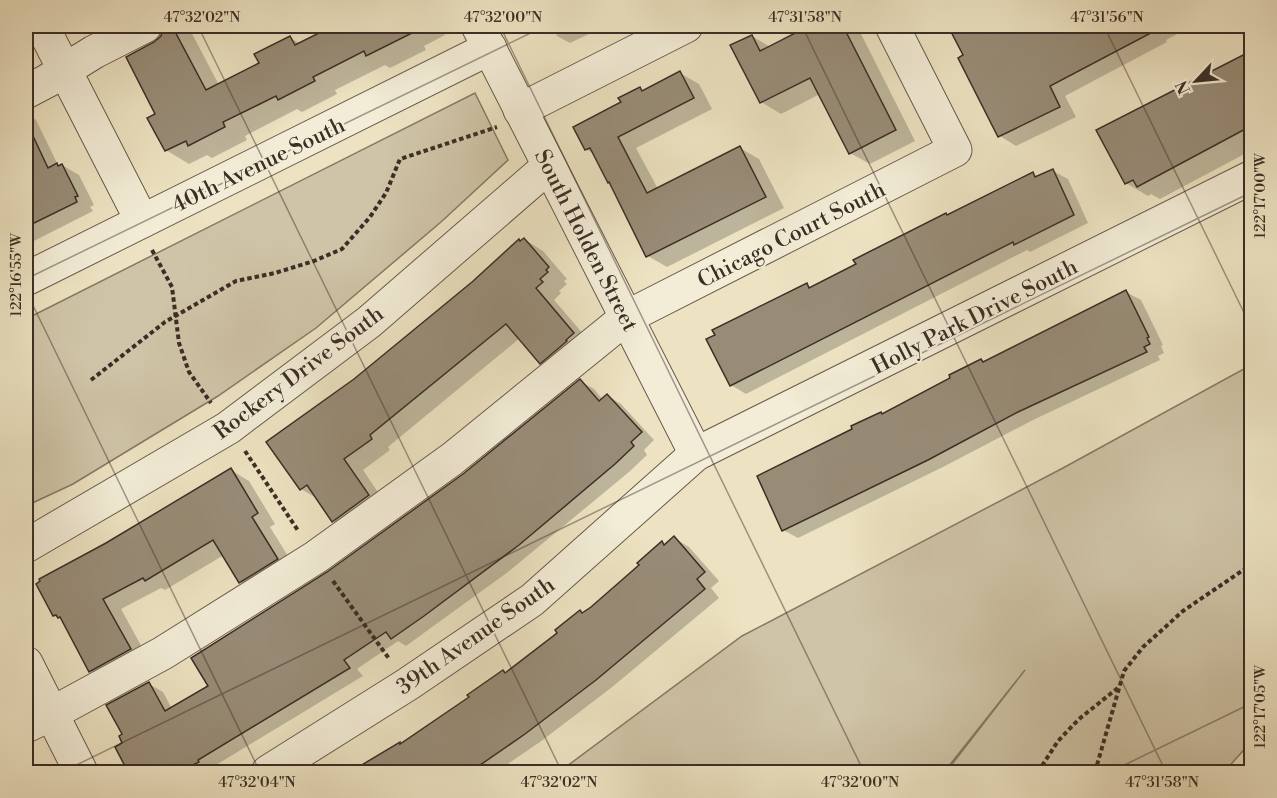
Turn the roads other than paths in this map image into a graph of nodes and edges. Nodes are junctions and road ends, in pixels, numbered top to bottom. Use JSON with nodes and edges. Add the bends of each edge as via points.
{"nodes":[{"id":1,"x":42,"y":26,"type":"edge"},
{"id":2,"x":145,"y":26,"type":"edge"},
{"id":3,"x":686,"y":26,"type":"edge"},
{"id":4,"x":892,"y":26,"type":"edge"},
{"id":5,"x":484,"y":37,"type":"edge"},
{"id":6,"x":64,"y":71,"type":"junction"},
{"id":7,"x":26,"y":92,"type":"edge"},
{"id":8,"x":509,"y":118,"type":"junction"},
{"id":9,"x":549,"y":166,"type":"junction"},
{"id":10,"x":1251,"y":177,"type":"edge"},
{"id":11,"x":147,"y":235,"type":"junction"},
{"id":12,"x":26,"y":279,"type":"edge"},
{"id":13,"x":627,"y":317,"type":"junction"},
{"id":14,"x":696,"y":454,"type":"junction"},
{"id":15,"x":26,"y":546,"type":"edge"},
{"id":16,"x":26,"y":663,"type":"edge"},
{"id":17,"x":38,"y":720,"type":"edge"},
{"id":18,"x":81,"y":772,"type":"edge"},
{"id":19,"x":268,"y":772,"type":"edge"}],
"edges":[{"from":1,"to":6,"type":"street"},
{"from":2,"to":6,"type":"street"},
{"from":3,"to":8,"type":"street"},
{"from":4,"to":13,"type":"street","name":"Chicago Court South","via":[[955,150]]},
{"from":5,"to":8,"type":"street","name":"South Holden Street"},
{"from":5,"to":11,"type":"street","name":"40th Avenue South"},
{"from":6,"to":7,"type":"street"},
{"from":6,"to":11,"type":"street"},
{"from":8,"to":9,"type":"street","name":"South Holden Street"},
{"from":9,"to":13,"type":"street","name":"South Holden Street"},
{"from":9,"to":15,"type":"street","name":"Rockery Drive South","via":[[369,322],[228,428]]},
{"from":10,"to":14,"type":"street","name":"Holly Park Drive South"},
{"from":11,"to":12,"type":"street","name":"40th Avenue South"},
{"from":13,"to":14,"type":"street","name":"South Holden Street"},
{"from":13,"to":17,"type":"street","name":"Chicago Court South","via":[[452,459],[316,557],[163,653]]},
{"from":14,"to":19,"type":"street","name":"39th Avenue South","via":[[532,600]]},
{"from":16,"to":17,"type":"street"},
{"from":17,"to":18,"type":"street"}]}
